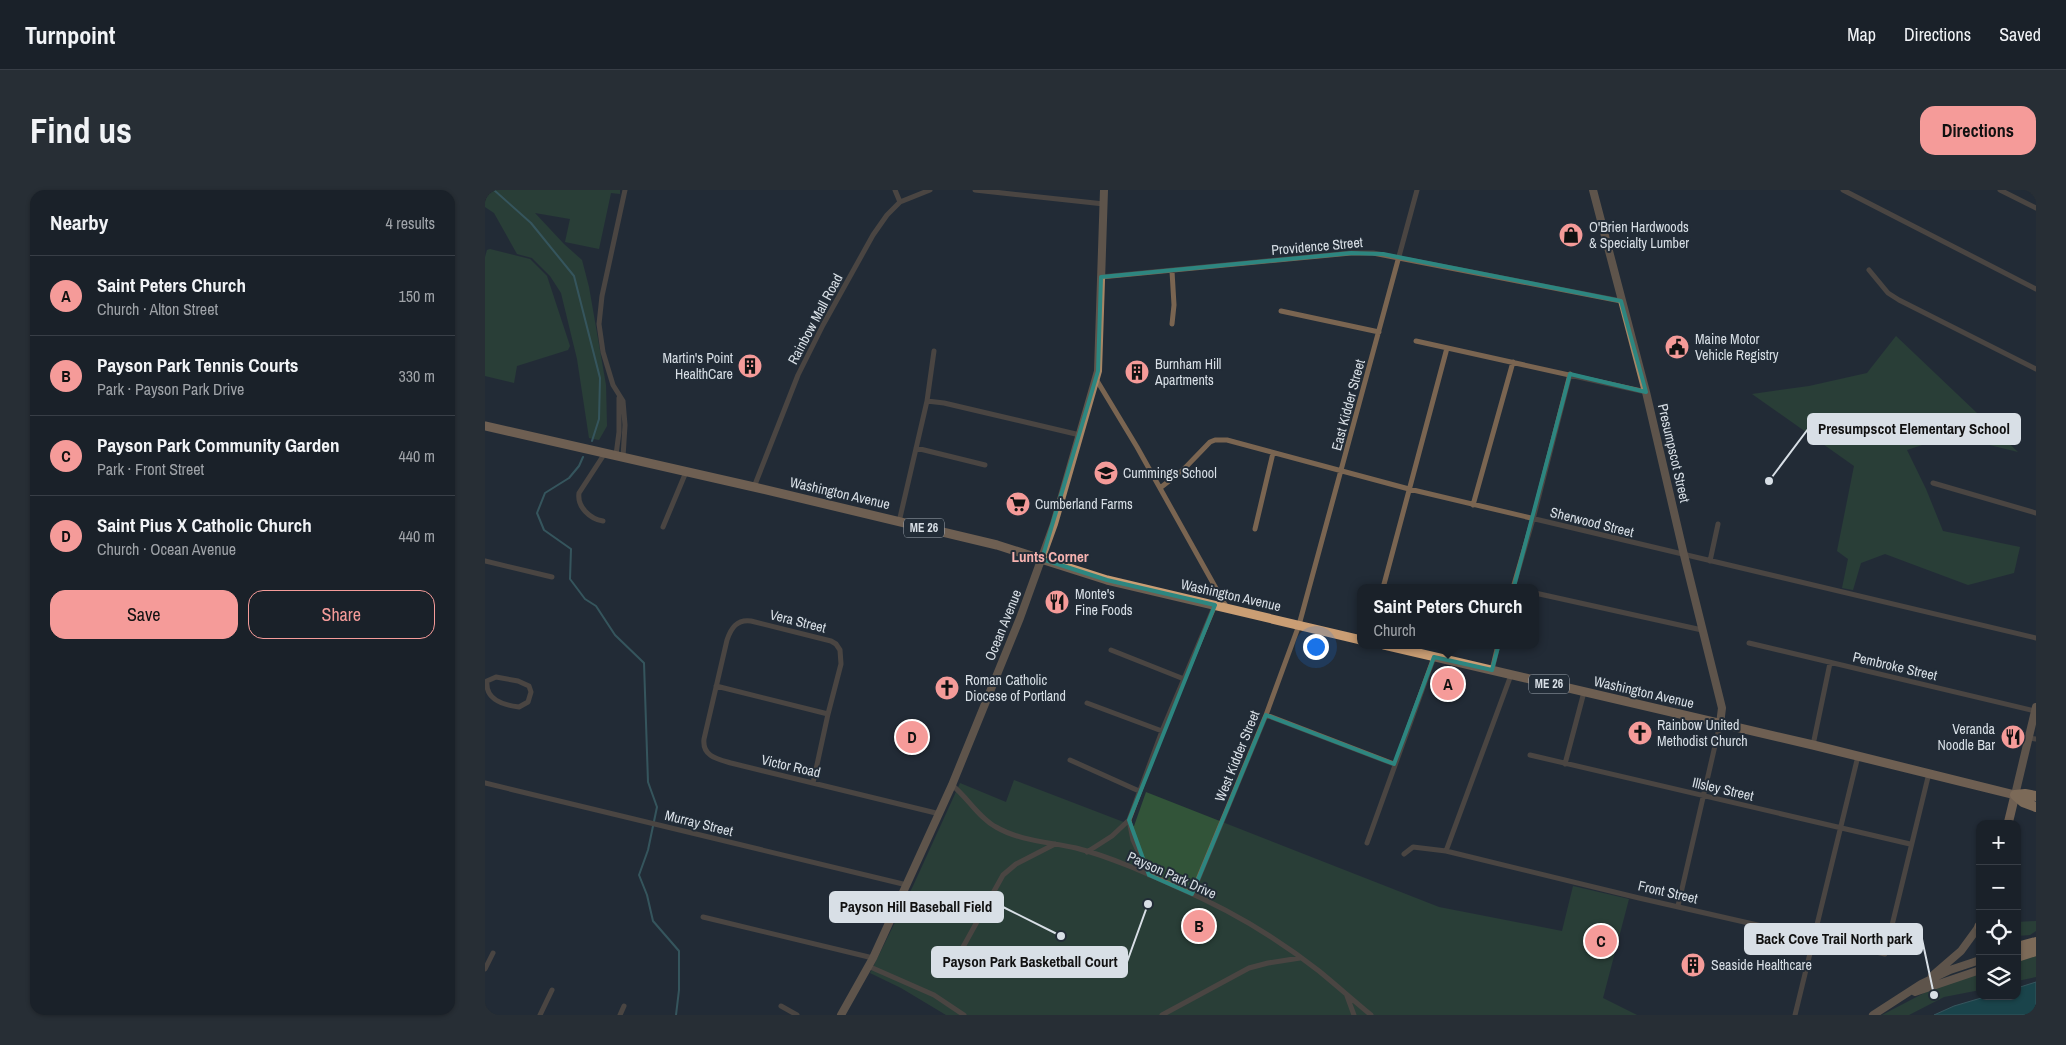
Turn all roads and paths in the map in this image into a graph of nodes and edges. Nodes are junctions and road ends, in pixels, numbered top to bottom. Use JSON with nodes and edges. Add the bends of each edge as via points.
{"nodes":[{"id":1,"x":625,"y":190,"type":"edge"},
{"id":2,"x":895,"y":190,"type":"edge"},
{"id":3,"x":930,"y":190,"type":"edge"},
{"id":4,"x":975,"y":190,"type":"edge"},
{"id":5,"x":1104,"y":190,"type":"edge"},
{"id":6,"x":1417,"y":190,"type":"edge"},
{"id":7,"x":1593,"y":190,"type":"edge"},
{"id":8,"x":1843,"y":190,"type":"edge"},
{"id":9,"x":2000,"y":190,"type":"edge"},
{"id":10,"x":900,"y":202,"type":"junction"},
{"id":11,"x":1104,"y":204,"type":"junction"},
{"id":12,"x":2036,"y":208,"type":"edge"},
{"id":13,"x":1400,"y":257,"type":"junction"},
{"id":14,"x":1869,"y":270,"type":"dead end"},
{"id":15,"x":1172,"y":271,"type":"junction"},
{"id":16,"x":1101,"y":276,"type":"junction"},
{"id":17,"x":2036,"y":289,"type":"edge"},
{"id":18,"x":1621,"y":301,"type":"junction"},
{"id":19,"x":1281,"y":311,"type":"dead end"},
{"id":20,"x":1171,"y":324,"type":"dead end"},
{"id":21,"x":1379,"y":332,"type":"junction"},
{"id":22,"x":1416,"y":341,"type":"dead end"},
{"id":23,"x":1447,"y":348,"type":"junction"},
{"id":24,"x":934,"y":351,"type":"dead end"},
{"id":25,"x":1513,"y":362,"type":"junction"},
{"id":26,"x":2036,"y":369,"type":"edge"},
{"id":27,"x":1570,"y":374,"type":"junction"},
{"id":28,"x":1096,"y":378,"type":"junction"},
{"id":29,"x":1646,"y":392,"type":"junction"},
{"id":30,"x":927,"y":401,"type":"junction"},
{"id":31,"x":485,"y":426,"type":"edge"},
{"id":32,"x":1080,"y":435,"type":"junction"},
{"id":33,"x":917,"y":448,"type":"junction"},
{"id":34,"x":606,"y":452,"type":"junction"},
{"id":35,"x":1273,"y":453,"type":"junction"},
{"id":36,"x":619,"y":456,"type":"junction"},
{"id":37,"x":985,"y":465,"type":"dead end"},
{"id":38,"x":1341,"y":471,"type":"junction"},
{"id":39,"x":686,"y":472,"type":"junction"},
{"id":40,"x":1933,"y":483,"type":"dead end"},
{"id":41,"x":754,"y":487,"type":"junction"},
{"id":42,"x":1160,"y":488,"type":"junction"},
{"id":43,"x":1409,"y":489,"type":"junction"},
{"id":44,"x":1473,"y":505,"type":"junction"},
{"id":45,"x":2036,"y":513,"type":"edge"},
{"id":46,"x":1533,"y":519,"type":"junction"},
{"id":47,"x":603,"y":521,"type":"dead end"},
{"id":48,"x":899,"y":522,"type":"junction"},
{"id":49,"x":1718,"y":524,"type":"dead end"},
{"id":50,"x":663,"y":527,"type":"dead end"},
{"id":51,"x":1255,"y":529,"type":"dead end"},
{"id":52,"x":1684,"y":555,"type":"junction"},
{"id":53,"x":1043,"y":559,"type":"junction"},
{"id":54,"x":485,"y":561,"type":"edge"},
{"id":55,"x":1710,"y":561,"type":"junction"},
{"id":56,"x":552,"y":577,"type":"dead end"},
{"id":57,"x":1384,"y":584,"type":"edge"},
{"id":58,"x":1514,"y":584,"type":"edge"},
{"id":59,"x":1539,"y":594,"type":"edge"},
{"id":60,"x":1215,"y":605,"type":"junction"},
{"id":61,"x":1228,"y":608,"type":"junction"},
{"id":62,"x":1299,"y":625,"type":"junction"},
{"id":63,"x":1702,"y":630,"type":"junction"},
{"id":64,"x":2036,"y":638,"type":"edge"},
{"id":65,"x":1357,"y":639,"type":"edge"},
{"id":66,"x":1749,"y":643,"type":"dead end"},
{"id":67,"x":1400,"y":649,"type":"edge"},
{"id":68,"x":1497,"y":649,"type":"edge"},
{"id":69,"x":1111,"y":650,"type":"dead end"},
{"id":70,"x":1434,"y":657,"type":"junction"},
{"id":71,"x":1830,"y":663,"type":"junction"},
{"id":72,"x":1492,"y":670,"type":"junction"},
{"id":73,"x":1511,"y":675,"type":"junction"},
{"id":74,"x":1184,"y":679,"type":"junction"},
{"id":75,"x":486,"y":681,"type":"edge"},
{"id":76,"x":716,"y":686,"type":"junction"},
{"id":77,"x":485,"y":688,"type":"edge"},
{"id":78,"x":1584,"y":692,"type":"junction"},
{"id":79,"x":1087,"y":703,"type":"dead end"},
{"id":80,"x":2035,"y":709,"type":"edge"},
{"id":81,"x":828,"y":714,"type":"junction"},
{"id":82,"x":1266,"y":715,"type":"junction"},
{"id":83,"x":1720,"y":724,"type":"junction"},
{"id":84,"x":1162,"y":732,"type":"junction"},
{"id":85,"x":2032,"y":739,"type":"edge"},
{"id":86,"x":1813,"y":745,"type":"junction"},
{"id":87,"x":1531,"y":755,"type":"dead end"},
{"id":88,"x":1858,"y":756,"type":"junction"},
{"id":89,"x":1070,"y":760,"type":"dead end"},
{"id":90,"x":1394,"y":764,"type":"junction"},
{"id":91,"x":1565,"y":764,"type":"junction"},
{"id":92,"x":1929,"y":773,"type":"junction"},
{"id":93,"x":485,"y":783,"type":"edge"},
{"id":94,"x":813,"y":783,"type":"junction"},
{"id":95,"x":952,"y":785,"type":"junction"},
{"id":96,"x":1139,"y":791,"type":"junction"},
{"id":97,"x":2015,"y":795,"type":"junction"},
{"id":98,"x":1704,"y":796,"type":"junction"},
{"id":99,"x":2036,"y":796,"type":"edge"},
{"id":100,"x":2036,"y":807,"type":"edge"},
{"id":101,"x":940,"y":814,"type":"junction"},
{"id":102,"x":1129,"y":820,"type":"junction"},
{"id":103,"x":2009,"y":820,"type":"edge"},
{"id":104,"x":1841,"y":828,"type":"junction"},
{"id":105,"x":1367,"y":843,"type":"dead end"},
{"id":106,"x":1055,"y":844,"type":"junction"},
{"id":107,"x":1910,"y":844,"type":"junction"},
{"id":108,"x":1446,"y":850,"type":"junction"},
{"id":109,"x":1087,"y":852,"type":"junction"},
{"id":110,"x":1404,"y":854,"type":"dead end"},
{"id":111,"x":1149,"y":875,"type":"junction"},
{"id":112,"x":907,"y":885,"type":"junction"},
{"id":113,"x":1193,"y":894,"type":"junction"},
{"id":114,"x":1678,"y":906,"type":"junction"},
{"id":115,"x":703,"y":917,"type":"dead end"},
{"id":116,"x":1976,"y":931,"type":"edge"},
{"id":117,"x":1814,"y":938,"type":"junction"},
{"id":118,"x":2036,"y":941,"type":"edge"},
{"id":119,"x":2021,"y":943,"type":"edge"},
{"id":120,"x":2021,"y":946,"type":"edge"},
{"id":121,"x":963,"y":947,"type":"dead end"},
{"id":122,"x":2036,"y":951,"type":"edge"},
{"id":123,"x":493,"y":954,"type":"dead end"},
{"id":124,"x":2021,"y":956,"type":"edge"},
{"id":125,"x":873,"y":958,"type":"junction"},
{"id":126,"x":1300,"y":958,"type":"junction"},
{"id":127,"x":1976,"y":961,"type":"edge"},
{"id":128,"x":868,"y":966,"type":"junction"},
{"id":129,"x":485,"y":969,"type":"edge"},
{"id":130,"x":1976,"y":971,"type":"edge"},
{"id":131,"x":1921,"y":984,"type":"junction"},
{"id":132,"x":553,"y":990,"type":"dead end"},
{"id":133,"x":1347,"y":996,"type":"junction"},
{"id":134,"x":1906,"y":996,"type":"junction"},
{"id":135,"x":624,"y":1006,"type":"dead end"},
{"id":136,"x":781,"y":1006,"type":"dead end"},
{"id":137,"x":540,"y":1015,"type":"edge"},
{"id":138,"x":619,"y":1015,"type":"edge"},
{"id":139,"x":797,"y":1015,"type":"edge"},
{"id":140,"x":841,"y":1015,"type":"edge"},
{"id":141,"x":964,"y":1015,"type":"edge"},
{"id":142,"x":1162,"y":1015,"type":"edge"},
{"id":143,"x":1355,"y":1015,"type":"edge"},
{"id":144,"x":1371,"y":1015,"type":"edge"},
{"id":145,"x":1795,"y":1015,"type":"edge"},
{"id":146,"x":1873,"y":1015,"type":"edge"}],
"edges":[{"from":1,"to":36,"type":"street","via":[[599,324],[613,386],[623,401],[625,418]]},
{"from":2,"to":10,"type":"street"},
{"from":3,"to":10,"type":"street","name":"Rainbow Mall Road"},
{"from":4,"to":11,"type":"street"},
{"from":5,"to":11,"type":"main road","name":"Ocean Avenue"},
{"from":6,"to":13,"type":"street","name":"East Kidder Street"},
{"from":7,"to":18,"type":"main road","name":"Presumpscot Street"},
{"from":8,"to":17,"type":"street"},
{"from":9,"to":12,"type":"street"},
{"from":10,"to":41,"type":"street","name":"Rainbow Mall Road","via":[[879,225],[814,342],[788,398]]},
{"from":11,"to":16,"type":"main road","name":"Ocean Avenue"},
{"from":13,"to":15,"type":"street","name":"Providence Street","via":[[1362,252]]},
{"from":13,"to":18,"type":"street","name":"Providence Street"},
{"from":13,"to":21,"type":"street","name":"East Kidder Street"},
{"from":14,"to":26,"type":"street","via":[[1888,293],[1899,300]]},
{"from":15,"to":16,"type":"street","name":"Providence Street"},
{"from":15,"to":20,"type":"street","via":[[1174,305]]},
{"from":16,"to":28,"type":"main road","name":"Ocean Avenue"},
{"from":18,"to":29,"type":"main road","name":"Presumpscot Street"},
{"from":19,"to":21,"type":"street"},
{"from":21,"to":38,"type":"street","name":"East Kidder Street"},
{"from":22,"to":23,"type":"street"},
{"from":23,"to":25,"type":"street"},
{"from":23,"to":43,"type":"street"},
{"from":24,"to":30,"type":"street"},
{"from":25,"to":27,"type":"street"},
{"from":25,"to":44,"type":"street"},
{"from":27,"to":29,"type":"street"},
{"from":27,"to":46,"type":"street"},
{"from":28,"to":32,"type":"main road","name":"Ocean Avenue"},
{"from":28,"to":42,"type":"street"},
{"from":29,"to":52,"type":"main road","name":"Presumpscot Street"},
{"from":30,"to":32,"type":"street"},
{"from":30,"to":33,"type":"street"},
{"from":31,"to":34,"type":"main road","name":"Washington Avenue","number":"ME 26"},
{"from":32,"to":53,"type":"main road","name":"Ocean Avenue"},
{"from":33,"to":37,"type":"street"},
{"from":33,"to":48,"type":"street"},
{"from":34,"to":36,"type":"main road","name":"Washington Avenue","number":"ME 26"},
{"from":34,"to":47,"type":"street","via":[[579,493],[578,500],[589,514]]},
{"from":35,"to":38,"type":"street","name":"Sherwood Street"},
{"from":35,"to":42,"type":"street","name":"Sherwood Street","via":[[1227,440],[1215,440]]},
{"from":35,"to":51,"type":"street"},
{"from":36,"to":39,"type":"main road","name":"Washington Avenue","number":"ME 26"},
{"from":38,"to":43,"type":"street","name":"Sherwood Street"},
{"from":38,"to":62,"type":"street","name":"East Kidder Street"},
{"from":39,"to":41,"type":"main road","name":"Washington Avenue","number":"ME 26"},
{"from":39,"to":50,"type":"street"},
{"from":40,"to":45,"type":"street"},
{"from":41,"to":48,"type":"main road","name":"Washington Avenue","number":"ME 26"},
{"from":42,"to":61,"type":"street"},
{"from":43,"to":44,"type":"street","name":"Sherwood Street"},
{"from":43,"to":57,"type":"street"},
{"from":44,"to":46,"type":"street","name":"Sherwood Street"},
{"from":46,"to":52,"type":"street","name":"Sherwood Street"},
{"from":46,"to":58,"type":"street"},
{"from":48,"to":53,"type":"main road","name":"Washington Avenue","number":"ME 26"},
{"from":49,"to":55,"type":"street"},
{"from":52,"to":55,"type":"street","name":"Sherwood Street"},
{"from":52,"to":63,"type":"main road","name":"Presumpscot Street"},
{"from":53,"to":60,"type":"main road","name":"Washington Avenue","number":"ME 26","via":[[1107,580]]},
{"from":53,"to":95,"type":"main road","name":"Ocean Avenue"},
{"from":54,"to":56,"type":"street"},
{"from":55,"to":64,"type":"street","name":"Sherwood Street"},
{"from":59,"to":63,"type":"street"},
{"from":60,"to":61,"type":"main road","name":"Washington Avenue","number":"ME 26"},
{"from":60,"to":74,"type":"street"},
{"from":61,"to":62,"type":"main road","name":"Washington Avenue","number":"ME 26"},
{"from":62,"to":65,"type":"main road","name":"Washington Avenue","number":"ME 26"},
{"from":62,"to":82,"type":"street","name":"West Kidder Street"},
{"from":63,"to":83,"type":"main road","name":"Presumpscot Street","via":[[1722,708]]},
{"from":66,"to":71,"type":"street","name":"Pembroke Street"},
{"from":67,"to":70,"type":"main road","name":"Washington Avenue","number":"ME 26"},
{"from":68,"to":72,"type":"street"},
{"from":69,"to":74,"type":"street"},
{"from":70,"to":72,"type":"main road","name":"Washington Avenue","number":"ME 26"},
{"from":70,"to":90,"type":"street"},
{"from":71,"to":80,"type":"street","name":"Pembroke Street"},
{"from":71,"to":86,"type":"street"},
{"from":72,"to":73,"type":"main road","name":"Washington Avenue","number":"ME 26"},
{"from":73,"to":78,"type":"main road","name":"Washington Avenue","number":"ME 26"},
{"from":73,"to":108,"type":"street"},
{"from":74,"to":84,"type":"street"},
{"from":75,"to":77,"type":"street"},
{"from":75,"to":77,"type":"street","via":[[502,677],[523,683],[529,686],[531,698],[523,706],[511,706],[489,697]]},
{"from":76,"to":81,"type":"street"},
{"from":76,"to":81,"type":"street","name":"Vera Street","via":[[727,640],[732,628],[741,621],[831,641],[842,657]]},
{"from":76,"to":94,"type":"street","name":"Victor Road","via":[[704,738],[703,746],[707,753],[713,758]]},
{"from":78,"to":83,"type":"main road","name":"Washington Avenue","number":"ME 26"},
{"from":78,"to":91,"type":"street"},
{"from":79,"to":84,"type":"street"},
{"from":80,"to":85,"type":"main road"},
{"from":81,"to":94,"type":"street","name":"Vera Street"},
{"from":82,"to":90,"type":"street"},
{"from":82,"to":113,"type":"street","name":"West Kidder Street"},
{"from":83,"to":86,"type":"main road","name":"Washington Avenue","number":"ME 26"},
{"from":83,"to":98,"type":"street"},
{"from":84,"to":96,"type":"street"},
{"from":85,"to":97,"type":"main road"},
{"from":86,"to":88,"type":"main road","name":"Washington Avenue","number":"ME 26"},
{"from":87,"to":91,"type":"street","name":"Illsley Street"},
{"from":88,"to":92,"type":"main road","name":"Washington Avenue","number":"ME 26"},
{"from":88,"to":104,"type":"street"},
{"from":89,"to":96,"type":"street"},
{"from":90,"to":105,"type":"street"},
{"from":91,"to":98,"type":"street","name":"Illsley Street"},
{"from":92,"to":97,"type":"main road","name":"Washington Avenue","number":"ME 26"},
{"from":92,"to":107,"type":"street"},
{"from":93,"to":112,"type":"street","name":"Murray Street"},
{"from":94,"to":101,"type":"street","name":"Victor Road"},
{"from":95,"to":101,"type":"main road","name":"Ocean Avenue"},
{"from":95,"to":106,"type":"street","name":"Payson Park Drive","via":[[995,827]]},
{"from":96,"to":102,"type":"street"},
{"from":97,"to":99,"type":"highway","number":"ME 26"},
{"from":97,"to":100,"type":"highway","number":"ME 26"},
{"from":97,"to":103,"type":"main road"},
{"from":98,"to":104,"type":"street","name":"Illsley Street"},
{"from":98,"to":114,"type":"street"},
{"from":101,"to":112,"type":"main road","name":"Ocean Avenue"},
{"from":102,"to":109,"type":"street"},
{"from":102,"to":111,"type":"street","via":[[1133,840]]},
{"from":104,"to":107,"type":"street","name":"Illsley Street"},
{"from":104,"to":117,"type":"street"},
{"from":106,"to":109,"type":"street","name":"Payson Park Drive"},
{"from":106,"to":121,"type":"street","via":[[1016,864],[1003,875]]},
{"from":107,"to":117,"type":"street","name":"Front Street","via":[[1885,954]]},
{"from":108,"to":110,"type":"street","name":"Front Street","via":[[1413,847]]},
{"from":108,"to":114,"type":"street","name":"Front Street"},
{"from":109,"to":111,"type":"street","name":"Payson Park Drive"},
{"from":111,"to":113,"type":"street","name":"Payson Park Drive"},
{"from":112,"to":125,"type":"main road","name":"Ocean Avenue"},
{"from":113,"to":126,"type":"street","name":"Payson Park Drive","via":[[1255,928]]},
{"from":114,"to":117,"type":"street","name":"Front Street"},
{"from":115,"to":125,"type":"street"},
{"from":116,"to":131,"type":"main road","via":[[1961,951]]},
{"from":117,"to":145,"type":"street"},
{"from":118,"to":119,"type":"highway"},
{"from":118,"to":120,"type":"highway"},
{"from":122,"to":124,"type":"highway"},
{"from":123,"to":129,"type":"street"},
{"from":125,"to":128,"type":"main road","name":"Ocean Avenue"},
{"from":126,"to":133,"type":"street","name":"Payson Park Drive"},
{"from":126,"to":142,"type":"street","via":[[1249,968]]},
{"from":127,"to":131,"type":"main road"},
{"from":128,"to":140,"type":"main road","name":"Ocean Avenue"},
{"from":128,"to":141,"type":"street","via":[[934,995]]},
{"from":130,"to":134,"type":"main road"},
{"from":131,"to":134,"type":"main road"},
{"from":132,"to":137,"type":"street"},
{"from":133,"to":143,"type":"street"},
{"from":133,"to":144,"type":"street","name":"Payson Park Drive"},
{"from":134,"to":146,"type":"main road"},
{"from":135,"to":138,"type":"street"},
{"from":136,"to":139,"type":"street"}]}
